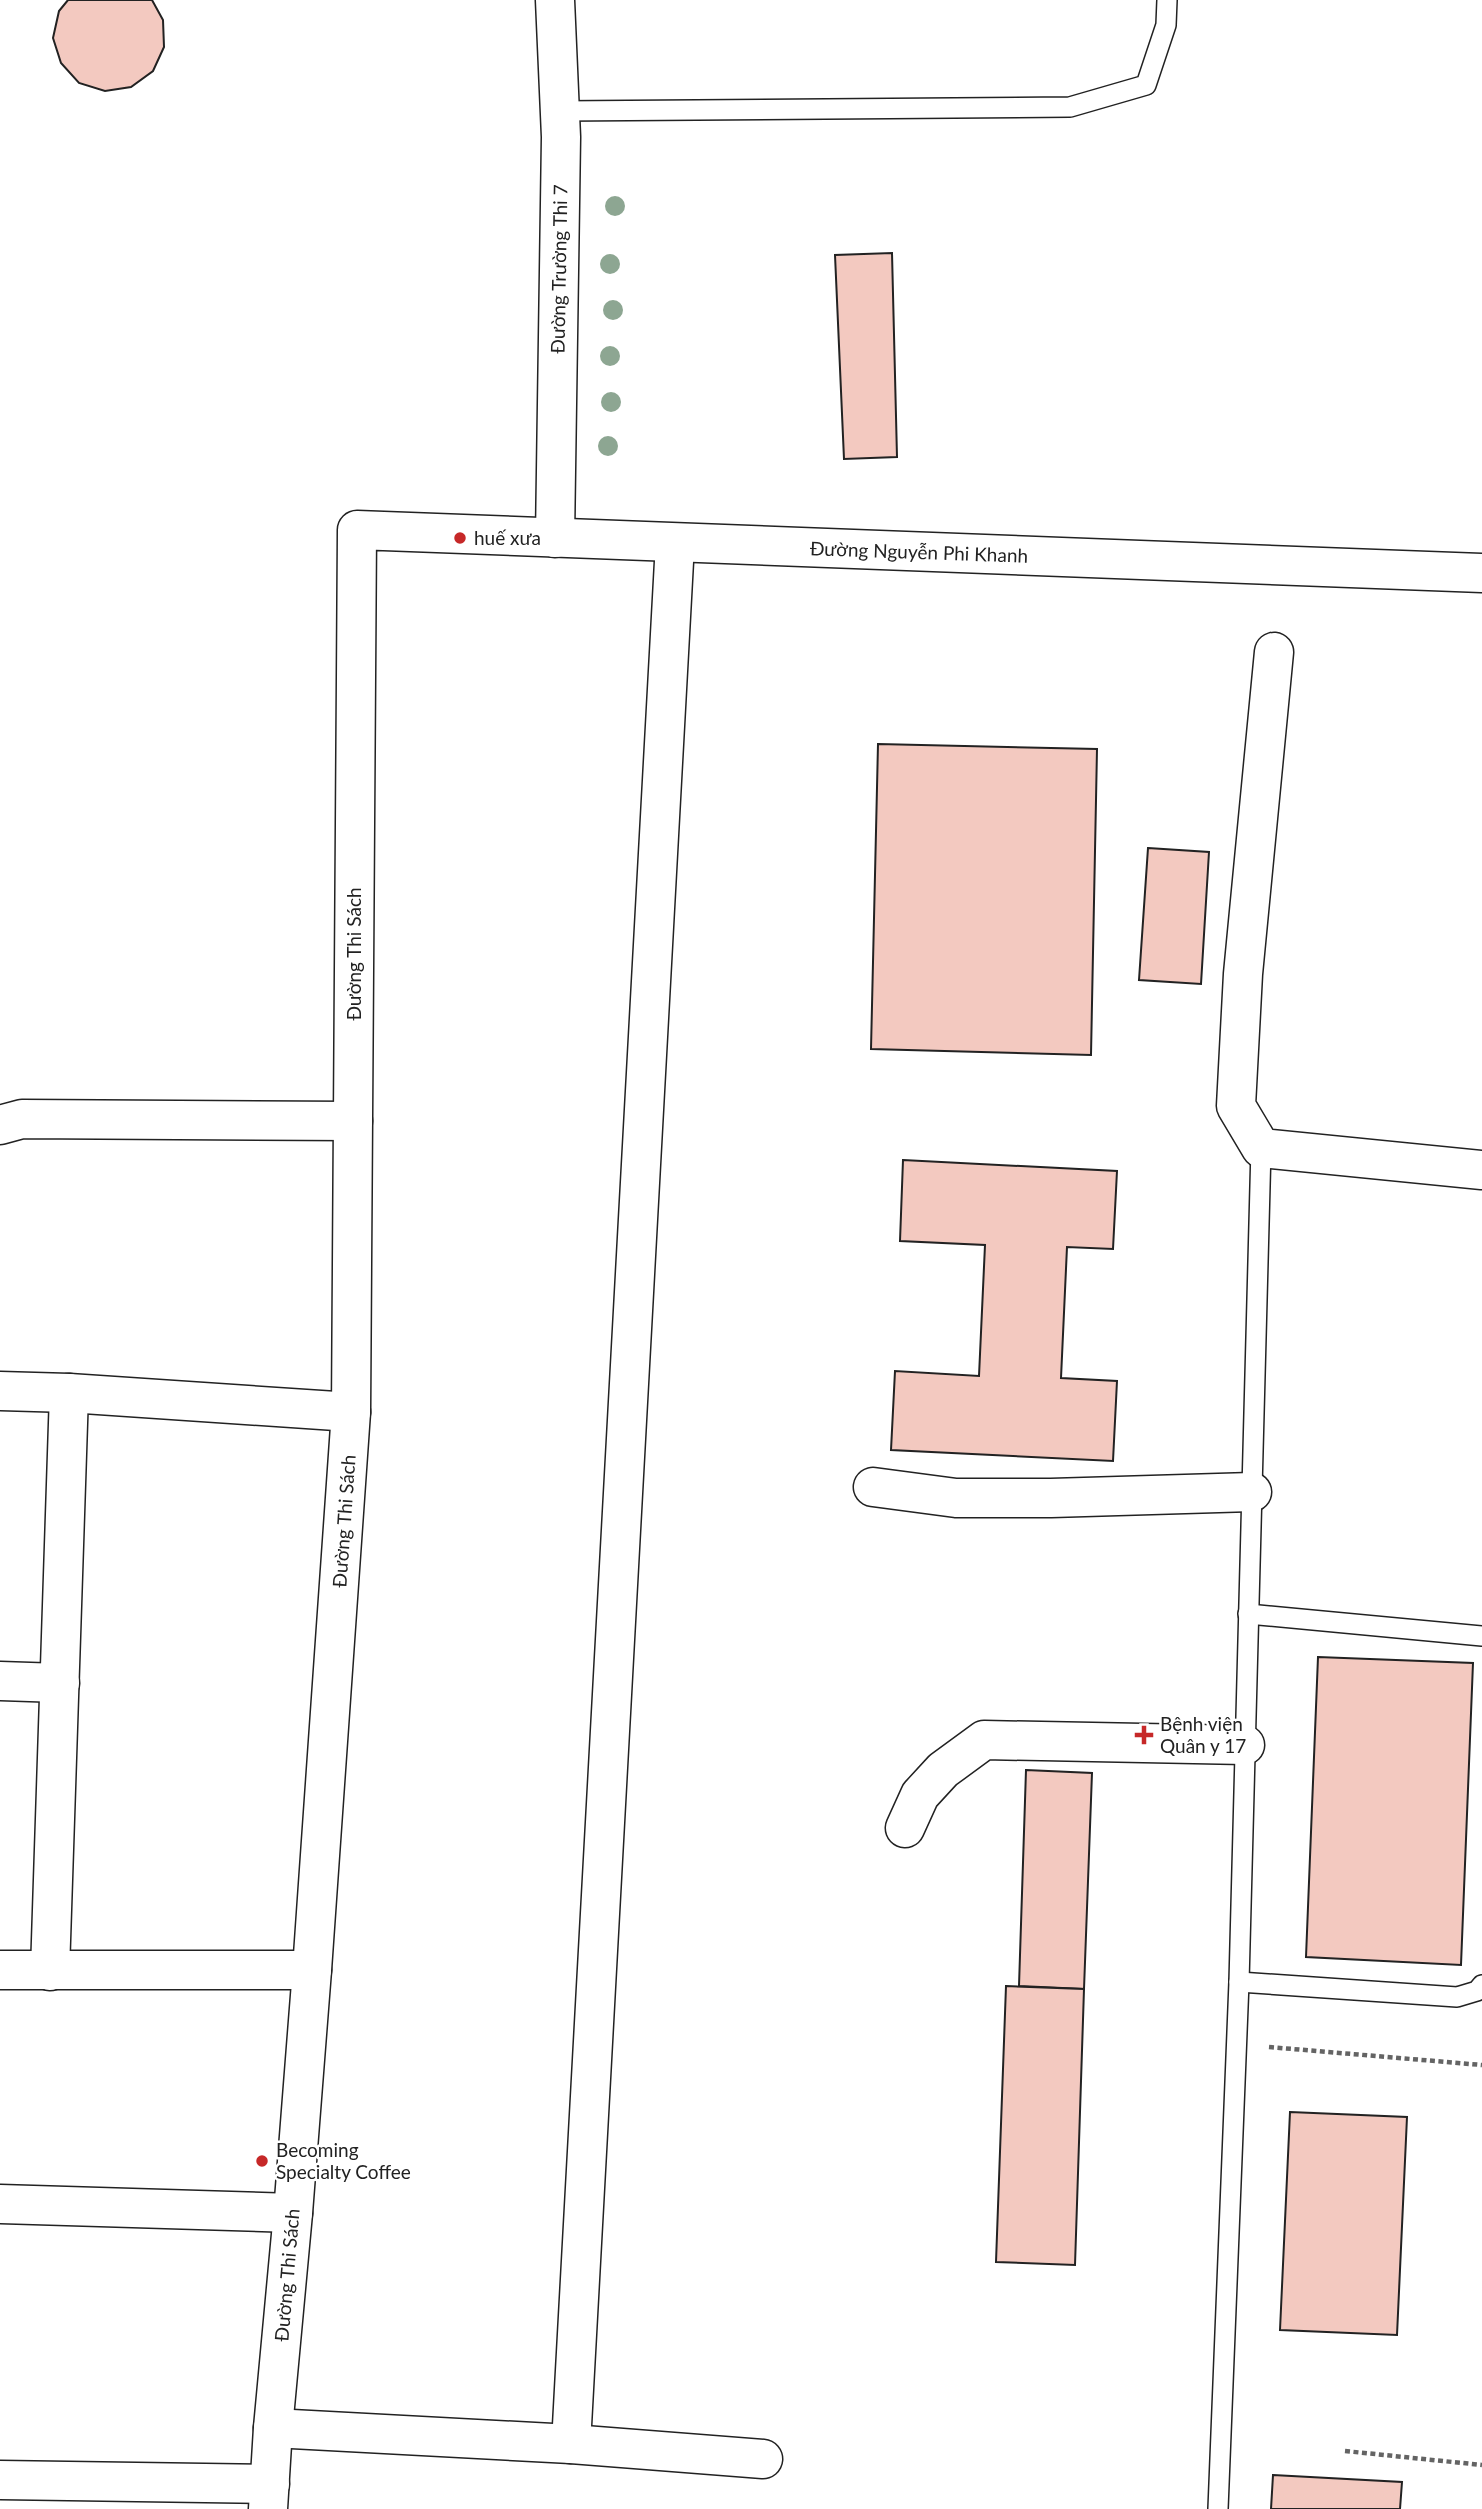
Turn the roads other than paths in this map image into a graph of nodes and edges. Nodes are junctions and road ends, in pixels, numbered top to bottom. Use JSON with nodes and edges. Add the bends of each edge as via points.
{"nodes":[{"id":1,"x":555,"y":0,"type":"edge"},
{"id":2,"x":1167,"y":0,"type":"edge"},
{"id":3,"x":561,"y":111,"type":"junction"},
{"id":4,"x":356,"y":530,"type":"joint"},
{"id":5,"x":555,"y":538,"type":"junction"},
{"id":6,"x":675,"y":543,"type":"junction"},
{"id":7,"x":1482,"y":573,"type":"edge"},
{"id":8,"x":1274,"y":652,"type":"dead end"},
{"id":9,"x":353,"y":1121,"type":"junction"},
{"id":10,"x":0,"y":1125,"type":"edge"},
{"id":11,"x":1261,"y":1149,"type":"junction"},
{"id":12,"x":1482,"y":1170,"type":"edge"},
{"id":13,"x":0,"y":1391,"type":"edge"},
{"id":14,"x":69,"y":1393,"type":"junction"},
{"id":15,"x":351,"y":1412,"type":"junction"},
{"id":16,"x":873,"y":1487,"type":"dead end"},
{"id":17,"x":1252,"y":1492,"type":"junction"},
{"id":18,"x":1248,"y":1614,"type":"junction"},
{"id":19,"x":1482,"y":1636,"type":"edge"},
{"id":20,"x":0,"y":1681,"type":"edge"},
{"id":21,"x":60,"y":1683,"type":"junction"},
{"id":22,"x":1245,"y":1745,"type":"junction"},
{"id":23,"x":905,"y":1828,"type":"dead end"},
{"id":24,"x":0,"y":1970,"type":"edge"},
{"id":25,"x":312,"y":1970,"type":"junction"},
{"id":26,"x":50,"y":1971,"type":"junction"},
{"id":27,"x":1239,"y":1982,"type":"junction"},
{"id":28,"x":1482,"y":1985,"type":"edge"},
{"id":29,"x":0,"y":2204,"type":"edge"},
{"id":30,"x":293,"y":2213,"type":"junction"},
{"id":31,"x":273,"y":2428,"type":"junction"},
{"id":32,"x":572,"y":2444,"type":"junction"},
{"id":33,"x":762,"y":2459,"type":"dead end"},
{"id":34,"x":0,"y":2480,"type":"edge"},
{"id":35,"x":269,"y":2497,"type":"edge"},
{"id":36,"x":1218,"y":2509,"type":"edge"}],
"edges":[{"from":1,"to":3,"type":"street","name":"Đường Trường Thi 7"},
{"from":2,"to":3,"type":"lane","via":[[1166,24],[1146,85],[1070,107]]},
{"from":3,"to":5,"type":"street","name":"Đường Trường Thi 7"},
{"from":4,"to":5,"type":"street","name":"Đường Nguyễn Phi Khanh"},
{"from":4,"to":9,"type":"street","name":"Đường Thi Sách"},
{"from":5,"to":6,"type":"street","name":"Đường Nguyễn Phi Khanh"},
{"from":6,"to":7,"type":"street","name":"Đường Nguyễn Phi Khanh"},
{"from":6,"to":32,"type":"street"},
{"from":8,"to":11,"type":"street","via":[[1243,974],[1236,1106]]},
{"from":9,"to":10,"type":"street","via":[[22,1119]]},
{"from":9,"to":15,"type":"street","name":"Đường Thi Sách"},
{"from":11,"to":12,"type":"street"},
{"from":11,"to":17,"type":"lane"},
{"from":13,"to":14,"type":"street"},
{"from":14,"to":15,"type":"street"},
{"from":14,"to":21,"type":"street"},
{"from":15,"to":25,"type":"street","name":"Đường Thi Sách"},
{"from":16,"to":17,"type":"street","via":[[956,1498]]},
{"from":17,"to":18,"type":"lane"},
{"from":18,"to":19,"type":"lane"},
{"from":18,"to":22,"type":"lane"},
{"from":20,"to":21,"type":"street"},
{"from":21,"to":26,"type":"street"},
{"from":22,"to":23,"type":"street","via":[[984,1740],[943,1770],[920,1795]]},
{"from":22,"to":27,"type":"lane"},
{"from":24,"to":26,"type":"street"},
{"from":25,"to":26,"type":"street"},
{"from":25,"to":30,"type":"street","name":"Đường Thi Sách"},
{"from":27,"to":28,"type":"lane","via":[[1457,1997]]},
{"from":27,"to":36,"type":"lane"},
{"from":29,"to":30,"type":"street"},
{"from":30,"to":31,"type":"street","name":"Đường Thi Sách"},
{"from":31,"to":32,"type":"street"},
{"from":31,"to":35,"type":"street","name":"Đường Thi Sách"},
{"from":32,"to":33,"type":"street"},
{"from":34,"to":35,"type":"street"}]}
